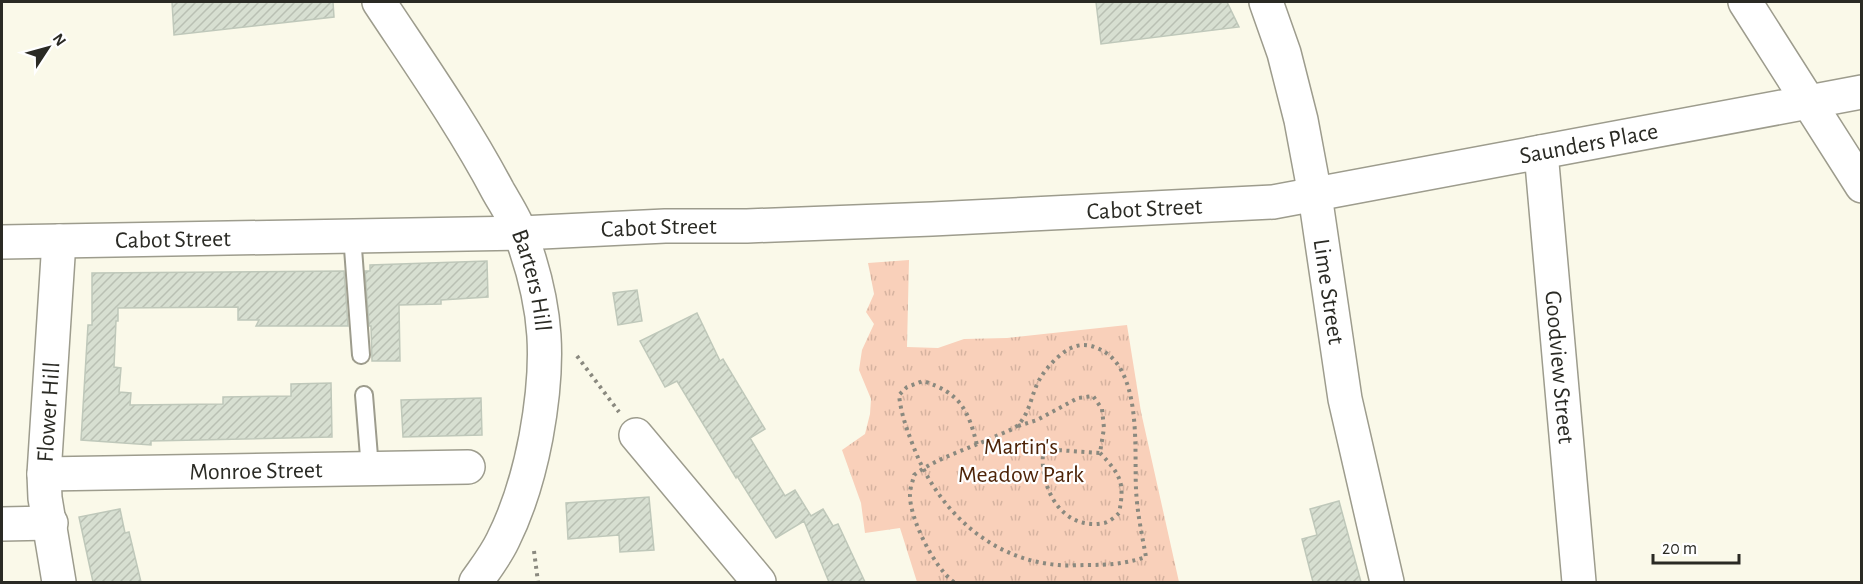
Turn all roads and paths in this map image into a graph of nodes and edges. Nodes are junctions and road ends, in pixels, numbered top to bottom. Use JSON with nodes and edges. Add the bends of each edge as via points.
{"nodes":[{"id":1,"x":379,"y":2,"type":"edge"},
{"id":2,"x":1266,"y":2,"type":"edge"},
{"id":3,"x":1745,"y":2,"type":"edge"},
{"id":4,"x":1862,"y":92,"type":"edge"},
{"id":5,"x":1808,"y":103,"type":"junction"},
{"id":6,"x":1541,"y":152,"type":"junction"},
{"id":7,"x":1862,"y":186,"type":"edge"},
{"id":8,"x":1315,"y":195,"type":"junction"},
{"id":9,"x":521,"y":233,"type":"junction"},
{"id":10,"x":352,"y":235,"type":"junction"},
{"id":11,"x":59,"y":241,"type":"junction"},
{"id":12,"x":2,"y":242,"type":"edge"},
{"id":13,"x":543,"y":318,"type":"junction"},
{"id":14,"x":361,"y":355,"type":"dead end"},
{"id":15,"x":364,"y":395,"type":"dead end"},
{"id":16,"x":1017,"y":426,"type":"junction"},
{"id":17,"x":636,"y":435,"type":"joint"},
{"id":18,"x":977,"y":446,"type":"junction"},
{"id":19,"x":1100,"y":453,"type":"junction"},
{"id":20,"x":468,"y":467,"type":"dead end"},
{"id":21,"x":370,"y":469,"type":"junction"},
{"id":22,"x":922,"y":469,"type":"junction"},
{"id":23,"x":44,"y":474,"type":"junction"},
{"id":24,"x":51,"y":523,"type":"junction"},
{"id":25,"x":2,"y":524,"type":"edge"},
{"id":26,"x":59,"y":582,"type":"edge"},
{"id":27,"x":476,"y":582,"type":"edge"},
{"id":28,"x":759,"y":582,"type":"edge"},
{"id":29,"x":954,"y":582,"type":"edge"},
{"id":30,"x":1388,"y":582,"type":"edge"},
{"id":31,"x":1579,"y":582,"type":"edge"}],
"edges":[{"from":1,"to":9,"type":"street","name":"Barters Hill","via":[[483,161]]},
{"from":2,"to":8,"type":"street","name":"Lime Street","via":[[1284,53]]},
{"from":3,"to":5,"type":"street"},
{"from":4,"to":5,"type":"street","name":"Saunders Place"},
{"from":5,"to":6,"type":"street","name":"Saunders Place"},
{"from":5,"to":7,"type":"street"},
{"from":6,"to":8,"type":"street","name":"Saunders Place"},
{"from":6,"to":31,"type":"street","name":"Goodview Street"},
{"from":8,"to":9,"type":"street","name":"Cabot Street","via":[[1273,202],[932,219]]},
{"from":8,"to":30,"type":"street","name":"Lime Street","via":[[1345,399]]},
{"from":9,"to":10,"type":"street","name":"Cabot Street"},
{"from":9,"to":13,"type":"street","name":"Barters Hill"},
{"from":10,"to":11,"type":"street","name":"Cabot Street"},
{"from":10,"to":14,"type":"lane"},
{"from":11,"to":12,"type":"street","name":"Cabot Street"},
{"from":11,"to":23,"type":"street","name":"Flower Hill"},
{"from":13,"to":17,"type":"path","via":[[566,342]]},
{"from":13,"to":27,"type":"street","name":"Barters Hill","via":[[544,386],[529,476],[502,543]]},
{"from":15,"to":21,"type":"lane"},
{"from":16,"to":18,"type":"path"},
{"from":16,"to":19,"type":"path","via":[[1078,398],[1093,396],[1102,409]]},
{"from":16,"to":22,"type":"path","via":[[1031,404],[1040,377],[1064,354],[1087,344],[1106,351],[1129,385],[1136,491],[1146,558],[1121,564],[1059,566],[1018,556],[989,544],[962,523],[940,499]]},
{"from":17,"to":28,"type":"street"},
{"from":18,"to":22,"type":"path"},
{"from":18,"to":22,"type":"path","via":[[971,420],[959,400],[942,387],[923,381],[907,387],[899,395],[901,414]]},
{"from":19,"to":19,"type":"path","via":[[1043,453],[1041,470],[1049,493],[1063,514],[1083,523],[1105,523],[1119,513],[1123,493],[1120,477]]},
{"from":20,"to":21,"type":"street","name":"Monroe Street"},
{"from":21,"to":23,"type":"street","name":"Monroe Street"},
{"from":22,"to":29,"type":"path","via":[[914,475],[910,494],[916,523],[930,552]]},
{"from":23,"to":24,"type":"street","name":"Flower Hill"},
{"from":24,"to":25,"type":"street"},
{"from":24,"to":26,"type":"street","name":"Flower Hill"}]}
